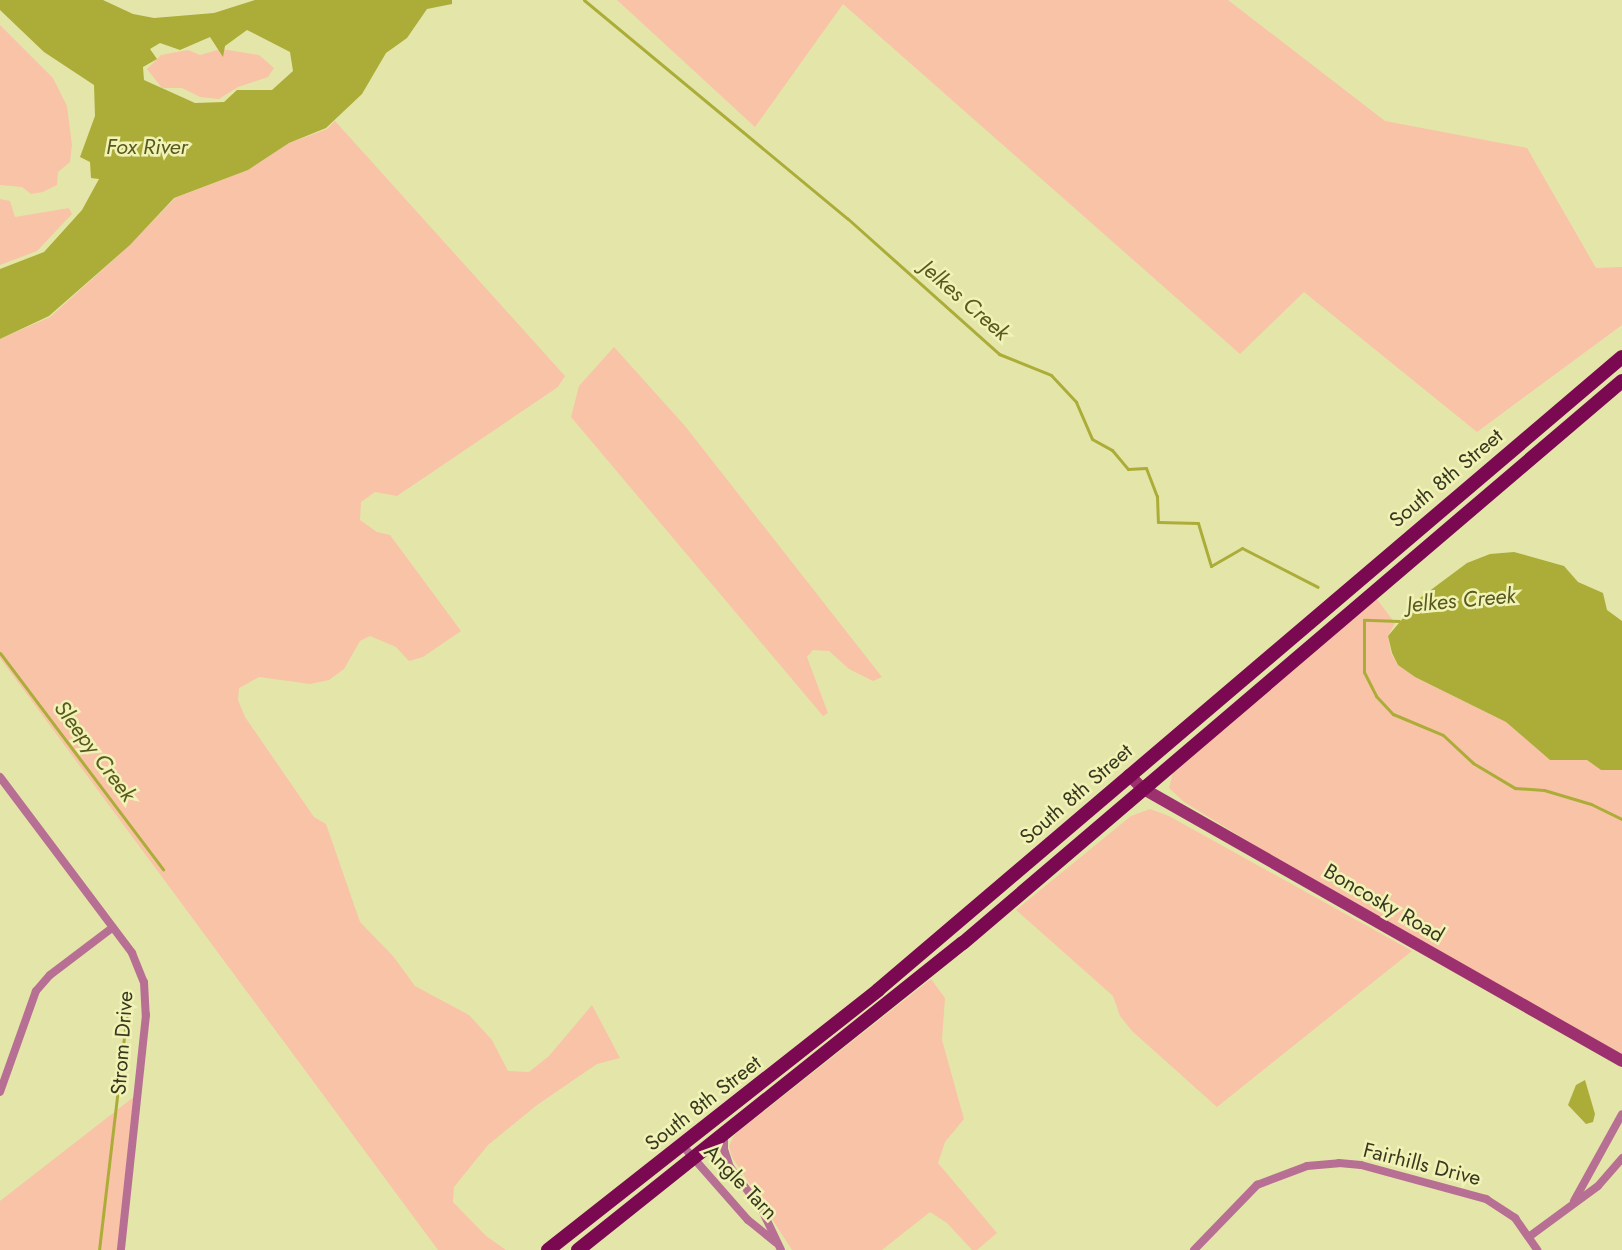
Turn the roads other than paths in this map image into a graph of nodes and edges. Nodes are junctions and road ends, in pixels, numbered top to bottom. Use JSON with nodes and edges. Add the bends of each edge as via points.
{"nodes":[{"id":1,"x":1622,"y":357,"type":"edge"},
{"id":2,"x":1622,"y":381,"type":"edge"},
{"id":3,"x":1129,"y":775,"type":"junction"},
{"id":4,"x":0,"y":777,"type":"edge"},
{"id":5,"x":1142,"y":788,"type":"junction"},
{"id":6,"x":112,"y":928,"type":"junction"},
{"id":7,"x":1622,"y":1061,"type":"edge"},
{"id":8,"x":0,"y":1092,"type":"edge"},
{"id":9,"x":1622,"y":1114,"type":"edge"},
{"id":10,"x":724,"y":1136,"type":"junction"},
{"id":11,"x":682,"y":1145,"type":"junction"},
{"id":12,"x":1622,"y":1158,"type":"edge"},
{"id":13,"x":693,"y":1160,"type":"junction"},
{"id":14,"x":1574,"y":1201,"type":"junction"},
{"id":15,"x":1530,"y":1236,"type":"junction"},
{"id":16,"x":778,"y":1246,"type":"edge"},
{"id":17,"x":121,"y":1250,"type":"edge"},
{"id":18,"x":548,"y":1250,"type":"edge"},
{"id":19,"x":578,"y":1250,"type":"edge"},
{"id":20,"x":1194,"y":1250,"type":"edge"},
{"id":21,"x":1537,"y":1250,"type":"edge"}],
"edges":[{"from":1,"to":3,"type":"main road","name":"South 8th Street"},
{"from":2,"to":5,"type":"main road","name":"South 8th Street"},
{"from":3,"to":5,"type":"street","name":"Boncosky Road"},
{"from":3,"to":11,"type":"main road","name":"South 8th Street","via":[[878,990]]},
{"from":4,"to":6,"type":"street","name":"Strom Drive"},
{"from":5,"to":7,"type":"street","name":"Boncosky Road"},
{"from":5,"to":10,"type":"main road","name":"South 8th Street","via":[[963,943]]},
{"from":6,"to":8,"type":"street","via":[[50,975],[36,991]]},
{"from":6,"to":17,"type":"street","name":"Strom Drive","via":[[138,963],[147,996]]},
{"from":9,"to":14,"type":"street"},
{"from":10,"to":13,"type":"main road","name":"South 8th Street"},
{"from":10,"to":16,"type":"street","name":"Angle Tarn","via":[[730,1167],[762,1210]]},
{"from":11,"to":13,"type":"street","name":"Angle Tarn"},
{"from":11,"to":18,"type":"main road","name":"South 8th Street"},
{"from":12,"to":14,"type":"street","via":[[1598,1186]]},
{"from":13,"to":16,"type":"street","name":"Angle Tarn","via":[[712,1175],[748,1220]]},
{"from":13,"to":19,"type":"main road","name":"South 8th Street"},
{"from":14,"to":15,"type":"street"},
{"from":15,"to":20,"type":"street","name":"Fairhills Drive","via":[[1508,1211],[1486,1198],[1361,1165],[1339,1163],[1307,1166],[1257,1185]]},
{"from":15,"to":21,"type":"street"}]}
